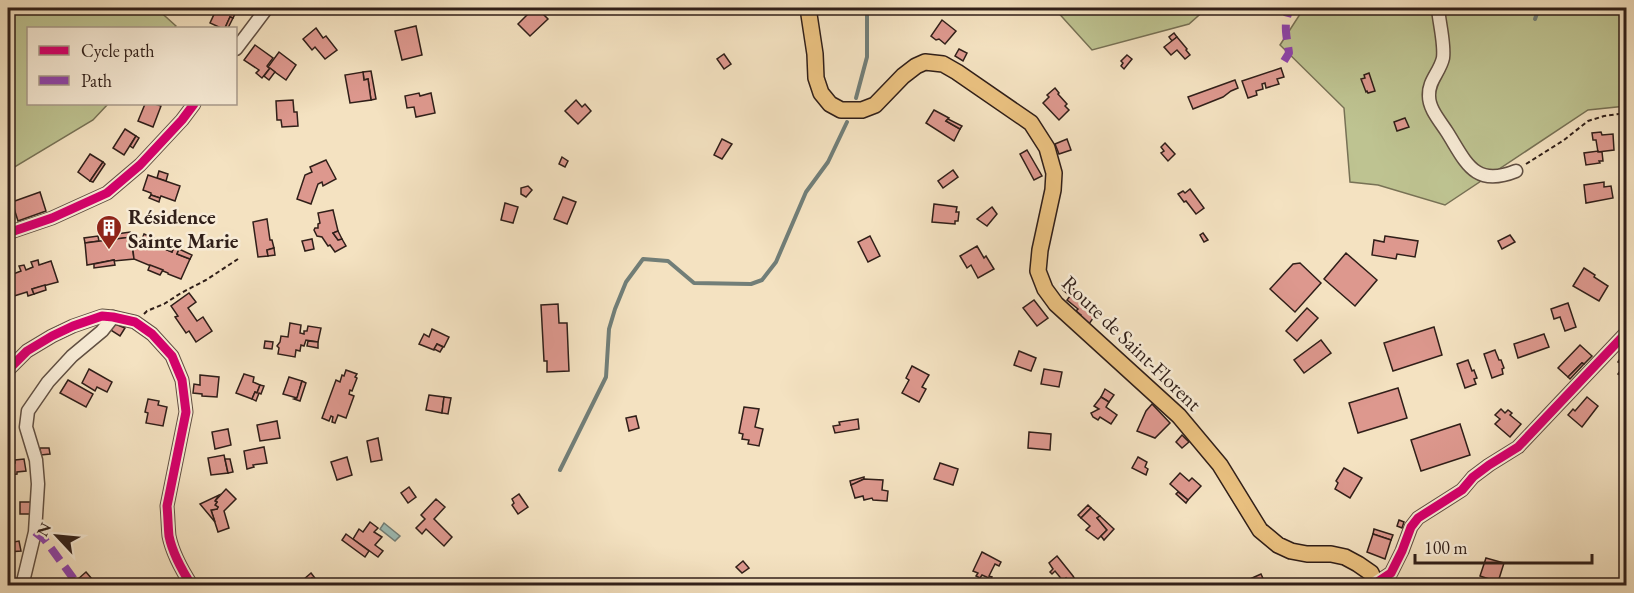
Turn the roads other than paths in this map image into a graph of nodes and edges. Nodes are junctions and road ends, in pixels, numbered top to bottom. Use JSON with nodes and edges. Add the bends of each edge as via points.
{"nodes":[{"id":1,"x":267,"y":8,"type":"edge"},
{"id":2,"x":808,"y":8,"type":"edge"},
{"id":3,"x":1438,"y":8,"type":"edge"},
{"id":4,"x":237,"y":49,"type":"edge"},
{"id":5,"x":193,"y":105,"type":"edge"},
{"id":6,"x":1516,"y":171,"type":"road end"},
{"id":7,"x":8,"y":233,"type":"edge"},
{"id":8,"x":113,"y":317,"type":"junction"},
{"id":9,"x":1626,"y":333,"type":"edge"},
{"id":10,"x":8,"y":370,"type":"edge"},
{"id":11,"x":1376,"y":584,"type":"edge"},
{"id":12,"x":22,"y":585,"type":"edge"},
{"id":13,"x":192,"y":585,"type":"edge"}],
"edges":[{"from":1,"to":4,"type":"street"},
{"from":2,"to":11,"type":"main road","name":"Route de Saint-Florent","via":[[816,78],[821,93],[841,110],[862,110],[875,105],[903,76],[925,62],[944,64],[1031,123],[1047,148],[1054,173],[1038,271],[1056,304],[1179,416],[1220,465],[1260,530],[1291,551],[1345,557],[1371,573]]},
{"from":3,"to":6,"type":"street","via":[[1443,56],[1428,94],[1430,106],[1468,166],[1485,176],[1504,176]]},
{"from":5,"to":7,"type":"street","via":[[140,165],[107,193]]},
{"from":8,"to":10,"type":"street","via":[[102,316],[52,336],[27,351]]},
{"from":8,"to":12,"type":"street","via":[[48,382],[28,411],[26,427],[38,484],[35,532]]},
{"from":8,"to":13,"type":"street","via":[[135,322],[152,334],[172,356],[182,380],[186,411],[167,506],[170,538]]},
{"from":9,"to":11,"type":"street","via":[[1518,447],[1418,518],[1391,573]]}]}
